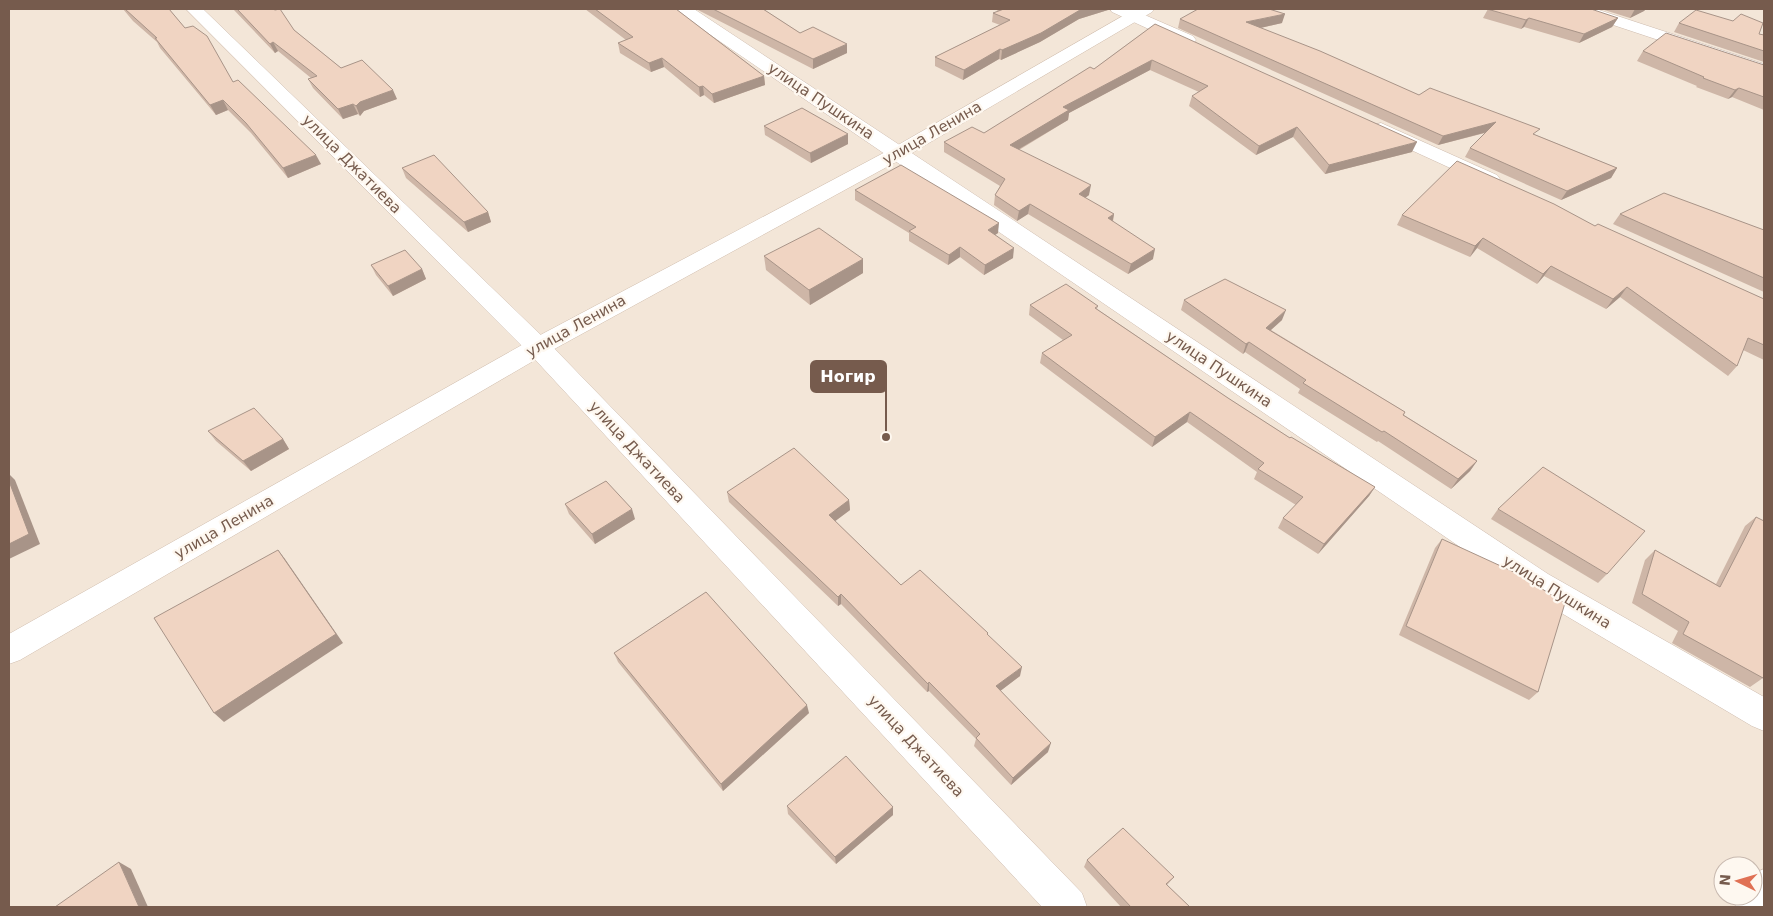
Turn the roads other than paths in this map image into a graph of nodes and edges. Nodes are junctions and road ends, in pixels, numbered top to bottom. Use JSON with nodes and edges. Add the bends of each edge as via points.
{"nodes":[{"id":1,"x":194,"y":9,"type":"edge"},
{"id":2,"x":683,"y":9,"type":"edge"},
{"id":3,"x":1580,"y":9,"type":"edge"},
{"id":4,"x":1133,"y":11,"type":"edge"},
{"id":5,"x":1205,"y":48,"type":"edge"},
{"id":6,"x":1764,"y":70,"type":"edge"},
{"id":7,"x":1366,"y":122,"type":"edge"},
{"id":8,"x":898,"y":153,"type":"junction"},
{"id":9,"x":1508,"y":187,"type":"edge"},
{"id":10,"x":538,"y":347,"type":"junction"},
{"id":11,"x":9,"y":650,"type":"edge"},
{"id":12,"x":1764,"y":715,"type":"edge"},
{"id":13,"x":1764,"y":888,"type":"edge"},
{"id":14,"x":1068,"y":907,"type":"edge"},
{"id":15,"x":1754,"y":907,"type":"edge"}],
"edges":[{"from":1,"to":10,"type":"street","name":"улица Джатиева"},
{"from":2,"to":8,"type":"street","name":"улица Пушкина"},
{"from":3,"to":6,"type":"street"},
{"from":4,"to":5,"type":"street"},
{"from":4,"to":8,"type":"street","name":"улица Ленина"},
{"from":7,"to":9,"type":"street"},
{"from":8,"to":10,"type":"street","name":"улица Ленина"},
{"from":8,"to":12,"type":"street","name":"улица Пушкина","via":[[1537,583]]},
{"from":10,"to":11,"type":"street","name":"улица Ленина"},
{"from":10,"to":14,"type":"street","name":"улица Джатиева"},
{"from":13,"to":15,"type":"street"}]}
